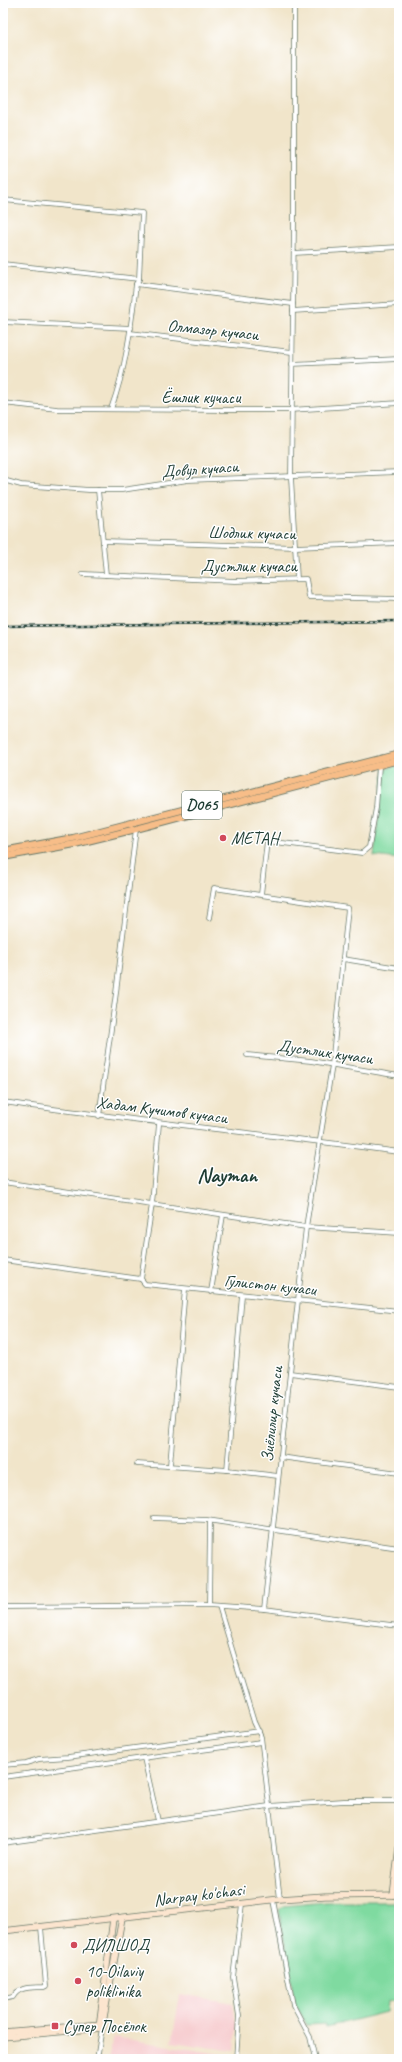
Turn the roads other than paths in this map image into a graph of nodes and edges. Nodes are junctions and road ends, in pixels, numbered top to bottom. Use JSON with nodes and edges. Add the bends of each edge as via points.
{"nodes":[{"id":1,"x":294,"y":3,"type":"edge"},
{"id":2,"x":3,"y":200,"type":"edge"},
{"id":3,"x":399,"y":247,"type":"edge"},
{"id":4,"x":294,"y":253,"type":"junction"},
{"id":5,"x":3,"y":264,"type":"edge"},
{"id":6,"x":139,"y":279,"type":"junction"},
{"id":7,"x":136,"y":284,"type":"junction"},
{"id":8,"x":293,"y":304,"type":"junction"},
{"id":9,"x":399,"y":304,"type":"edge"},
{"id":10,"x":293,"y":311,"type":"junction"},
{"id":11,"x":3,"y":322,"type":"edge"},
{"id":12,"x":131,"y":328,"type":"junction"},
{"id":13,"x":130,"y":333,"type":"junction"},
{"id":14,"x":292,"y":352,"type":"junction"},
{"id":15,"x":399,"y":359,"type":"edge"},
{"id":16,"x":292,"y":364,"type":"junction"},
{"id":17,"x":3,"y":403,"type":"edge"},
{"id":18,"x":399,"y":404,"type":"edge"},
{"id":19,"x":111,"y":409,"type":"junction"},
{"id":20,"x":290,"y":410,"type":"junction"},
{"id":21,"x":399,"y":472,"type":"edge"},
{"id":22,"x":291,"y":478,"type":"junction"},
{"id":23,"x":3,"y":480,"type":"edge"},
{"id":24,"x":98,"y":490,"type":"junction"},
{"id":25,"x":104,"y":541,"type":"junction"},
{"id":26,"x":399,"y":543,"type":"edge"},
{"id":27,"x":295,"y":547,"type":"junction"},
{"id":28,"x":84,"y":574,"type":"dead end"},
{"id":29,"x":106,"y":575,"type":"junction"},
{"id":30,"x":297,"y":579,"type":"junction"},
{"id":31,"x":399,"y":599,"type":"edge"},
{"id":32,"x":399,"y":754,"type":"edge"},
{"id":33,"x":399,"y":760,"type":"edge"},
{"id":34,"x":379,"y":766,"type":"junction"},
{"id":35,"x":342,"y":768,"type":"junction"},
{"id":36,"x":344,"y":775,"type":"junction"},
{"id":37,"x":196,"y":806,"type":"junction"},
{"id":38,"x":198,"y":813,"type":"junction"},
{"id":39,"x":136,"y":829,"type":"junction"},
{"id":40,"x":3,"y":851,"type":"edge"},
{"id":41,"x":3,"y":857,"type":"edge"},
{"id":42,"x":261,"y":894,"type":"junction"},
{"id":43,"x":209,"y":918,"type":"dead end"},
{"id":44,"x":343,"y":959,"type":"junction"},
{"id":45,"x":399,"y":968,"type":"edge"},
{"id":46,"x":247,"y":1055,"type":"dead end"},
{"id":47,"x":332,"y":1065,"type":"junction"},
{"id":48,"x":399,"y":1076,"type":"edge"},
{"id":49,"x":3,"y":1102,"type":"edge"},
{"id":50,"x":99,"y":1116,"type":"junction"},
{"id":51,"x":158,"y":1124,"type":"junction"},
{"id":52,"x":318,"y":1141,"type":"junction"},
{"id":53,"x":399,"y":1152,"type":"edge"},
{"id":54,"x":3,"y":1182,"type":"edge"},
{"id":55,"x":152,"y":1204,"type":"junction"},
{"id":56,"x":223,"y":1215,"type":"junction"},
{"id":57,"x":306,"y":1227,"type":"junction"},
{"id":58,"x":399,"y":1233,"type":"edge"},
{"id":59,"x":3,"y":1260,"type":"edge"},
{"id":60,"x":140,"y":1279,"type":"junction"},
{"id":61,"x":185,"y":1289,"type":"junction"},
{"id":62,"x":211,"y":1292,"type":"junction"},
{"id":63,"x":242,"y":1295,"type":"junction"},
{"id":64,"x":297,"y":1300,"type":"junction"},
{"id":65,"x":399,"y":1311,"type":"edge"},
{"id":66,"x":290,"y":1373,"type":"junction"},
{"id":67,"x":399,"y":1387,"type":"edge"},
{"id":68,"x":280,"y":1457,"type":"junction"},
{"id":69,"x":137,"y":1464,"type":"dead end"},
{"id":70,"x":170,"y":1465,"type":"junction"},
{"id":71,"x":227,"y":1470,"type":"junction"},
{"id":72,"x":399,"y":1473,"type":"edge"},
{"id":73,"x":278,"y":1476,"type":"junction"},
{"id":74,"x":154,"y":1518,"type":"dead end"},
{"id":75,"x":210,"y":1521,"type":"junction"},
{"id":76,"x":271,"y":1531,"type":"junction"},
{"id":77,"x":399,"y":1548,"type":"edge"},
{"id":78,"x":209,"y":1605,"type":"junction"},
{"id":79,"x":219,"y":1606,"type":"junction"},
{"id":80,"x":3,"y":1607,"type":"edge"},
{"id":81,"x":264,"y":1609,"type":"junction"},
{"id":82,"x":399,"y":1626,"type":"edge"},
{"id":83,"x":259,"y":1731,"type":"junction"},
{"id":84,"x":261,"y":1742,"type":"junction"},
{"id":85,"x":144,"y":1758,"type":"junction"},
{"id":86,"x":3,"y":1765,"type":"edge"},
{"id":87,"x":3,"y":1777,"type":"edge"},
{"id":88,"x":399,"y":1801,"type":"edge"},
{"id":89,"x":269,"y":1806,"type":"junction"},
{"id":90,"x":158,"y":1821,"type":"junction"},
{"id":91,"x":3,"y":1843,"type":"edge"},
{"id":92,"x":399,"y":1848,"type":"edge"},
{"id":93,"x":396,"y":1895,"type":"edge"},
{"id":94,"x":273,"y":1900,"type":"junction"},
{"id":95,"x":280,"y":1900,"type":"junction"},
{"id":96,"x":242,"y":1904,"type":"junction"},
{"id":97,"x":113,"y":1918,"type":"junction"},
{"id":98,"x":122,"y":1918,"type":"junction"},
{"id":99,"x":41,"y":1926,"type":"junction"},
{"id":100,"x":3,"y":1931,"type":"edge"},
{"id":101,"x":3,"y":1999,"type":"edge"},
{"id":102,"x":101,"y":2027,"type":"junction"},
{"id":103,"x":3,"y":2032,"type":"edge"},
{"id":104,"x":3,"y":2037,"type":"edge"},
{"id":105,"x":97,"y":2059,"type":"edge"},
{"id":106,"x":236,"y":2059,"type":"edge"},
{"id":107,"x":315,"y":2059,"type":"edge"}],
"edges":[{"from":1,"to":4,"type":"street"},
{"from":2,"to":6,"type":"street","via":[[142,212]]},
{"from":3,"to":4,"type":"street"},
{"from":4,"to":8,"type":"street"},
{"from":5,"to":6,"type":"street"},
{"from":6,"to":7,"type":"street"},
{"from":7,"to":8,"type":"street"},
{"from":7,"to":12,"type":"street"},
{"from":8,"to":10,"type":"street"},
{"from":9,"to":10,"type":"street"},
{"from":10,"to":14,"type":"street"},
{"from":11,"to":12,"type":"street"},
{"from":12,"to":13,"type":"street"},
{"from":13,"to":14,"type":"street","name":"Олмазор кучаси"},
{"from":13,"to":19,"type":"street","via":[[120,383]]},
{"from":14,"to":16,"type":"street"},
{"from":15,"to":16,"type":"street"},
{"from":16,"to":20,"type":"street"},
{"from":17,"to":19,"type":"street","name":"Ёшлик кучаси","via":[[57,409]]},
{"from":18,"to":20,"type":"street","name":"Ёшлик кучаси"},
{"from":19,"to":20,"type":"street","name":"Ёшлик кучаси"},
{"from":20,"to":22,"type":"street"},
{"from":21,"to":22,"type":"street","name":"Довул кучаси"},
{"from":22,"to":24,"type":"street","name":"Довул кучаси","via":[[188,480],[122,490]]},
{"from":22,"to":27,"type":"street"},
{"from":23,"to":24,"type":"street","name":"Довул кучаси","via":[[21,485]]},
{"from":24,"to":25,"type":"street"},
{"from":25,"to":27,"type":"street","name":"Шодлик кучаси"},
{"from":25,"to":29,"type":"street"},
{"from":26,"to":27,"type":"street","name":"Шодлик кучаси"},
{"from":27,"to":30,"type":"street"},
{"from":28,"to":29,"type":"street","name":"Дустлик кучаси"},
{"from":29,"to":30,"type":"street","name":"Дустлик кучаси","via":[[235,581]]},
{"from":30,"to":31,"type":"street","name":"Дустлик кучаси","via":[[306,579],[309,597]]},
{"from":32,"to":35,"type":"main road","number":"D065"},
{"from":33,"to":34,"type":"main road","number":"D065"},
{"from":34,"to":36,"type":"main road","number":"D065"},
{"from":34,"to":42,"type":"street","via":[[376,808],[367,851],[362,853],[267,841]]},
{"from":35,"to":36,"type":"main road"},
{"from":35,"to":37,"type":"main road","number":"D065"},
{"from":36,"to":38,"type":"main road","number":"D065"},
{"from":37,"to":38,"type":"main road"},
{"from":37,"to":40,"type":"main road","number":"D065","via":[[73,838]]},
{"from":38,"to":39,"type":"main road","number":"D065"},
{"from":39,"to":41,"type":"main road","number":"D065","via":[[75,844]]},
{"from":39,"to":50,"type":"street"},
{"from":42,"to":43,"type":"street","via":[[214,888]]},
{"from":42,"to":44,"type":"street","name":"Зиёлилир кучаси","via":[[348,908]]},
{"from":44,"to":45,"type":"street"},
{"from":44,"to":47,"type":"street","name":"Зиёлилир кучаси"},
{"from":46,"to":47,"type":"street","name":"Дустлик кучаси"},
{"from":47,"to":48,"type":"street","name":"Дустлик кучаси"},
{"from":47,"to":52,"type":"street","name":"Зиёлилир кучаси"},
{"from":49,"to":50,"type":"street","name":"Хадам Кучимов кучаси"},
{"from":50,"to":51,"type":"street","name":"Хадам Кучимов кучаси"},
{"from":51,"to":52,"type":"street","name":"Хадам Кучимов кучаси"},
{"from":51,"to":55,"type":"street"},
{"from":52,"to":53,"type":"street","name":"Хадам Кучимов кучаси"},
{"from":52,"to":57,"type":"street","name":"Зиёлилир кучаси"},
{"from":54,"to":55,"type":"street"},
{"from":55,"to":56,"type":"street"},
{"from":55,"to":60,"type":"street"},
{"from":56,"to":57,"type":"street"},
{"from":56,"to":62,"type":"street"},
{"from":57,"to":58,"type":"street"},
{"from":57,"to":64,"type":"street","name":"Зиёлилир кучаси"},
{"from":59,"to":60,"type":"street","name":"Гулистон кучаси"},
{"from":60,"to":61,"type":"street","name":"Гулистон кучаси","via":[[145,1284]]},
{"from":61,"to":62,"type":"street","name":"Гулистон кучаси"},
{"from":61,"to":70,"type":"street"},
{"from":62,"to":63,"type":"street","name":"Гулистон кучаси"},
{"from":63,"to":64,"type":"street","name":"Гулистон кучаси"},
{"from":63,"to":71,"type":"street"},
{"from":64,"to":65,"type":"street","name":"Гулистон кучаси"},
{"from":64,"to":66,"type":"street","name":"Зиёлилир кучаси"},
{"from":66,"to":67,"type":"street"},
{"from":66,"to":68,"type":"street","name":"Зиёлилир кучаси"},
{"from":68,"to":72,"type":"street"},
{"from":68,"to":73,"type":"street","name":"Зиёлилир кучаси"},
{"from":69,"to":70,"type":"street"},
{"from":70,"to":71,"type":"street"},
{"from":71,"to":73,"type":"street"},
{"from":73,"to":76,"type":"street","name":"Зиёлилир кучаси"},
{"from":74,"to":75,"type":"street"},
{"from":75,"to":76,"type":"street"},
{"from":75,"to":78,"type":"street"},
{"from":76,"to":77,"type":"street"},
{"from":76,"to":81,"type":"street","name":"Зиёлилир кучаси"},
{"from":78,"to":79,"type":"street"},
{"from":78,"to":80,"type":"street"},
{"from":79,"to":81,"type":"street"},
{"from":79,"to":83,"type":"street","via":[[254,1722]]},
{"from":81,"to":82,"type":"street"},
{"from":83,"to":84,"type":"street"},
{"from":83,"to":86,"type":"street"},
{"from":84,"to":85,"type":"street"},
{"from":84,"to":89,"type":"street"},
{"from":85,"to":87,"type":"street"},
{"from":85,"to":90,"type":"street"},
{"from":88,"to":89,"type":"street","via":[[344,1801]]},
{"from":89,"to":90,"type":"street"},
{"from":89,"to":95,"type":"street"},
{"from":90,"to":91,"type":"street"},
{"from":92,"to":93,"type":"street"},
{"from":93,"to":95,"type":"street","name":"Narpay ko'chasi","via":[[325,1896]]},
{"from":94,"to":95,"type":"street","name":"Narpay ko'chasi"},
{"from":94,"to":96,"type":"street","name":"Narpay ko'chasi"},
{"from":94,"to":107,"type":"street","via":[[293,2005],[310,2037]]},
{"from":96,"to":98,"type":"street","name":"Narpay ko'chasi"},
{"from":96,"to":106,"type":"street","via":[[233,1977],[238,2016]]},
{"from":97,"to":98,"type":"street","name":"Narpay ko'chasi"},
{"from":97,"to":99,"type":"street","name":"Narpay ko'chasi"},
{"from":97,"to":102,"type":"street"},
{"from":98,"to":102,"type":"street"},
{"from":99,"to":100,"type":"street","name":"Narpay ko'chasi"},
{"from":99,"to":101,"type":"street","via":[[46,1986],[20,1989],[13,1997]]},
{"from":102,"to":103,"type":"street"},
{"from":102,"to":104,"type":"street"},
{"from":102,"to":105,"type":"street"}]}
